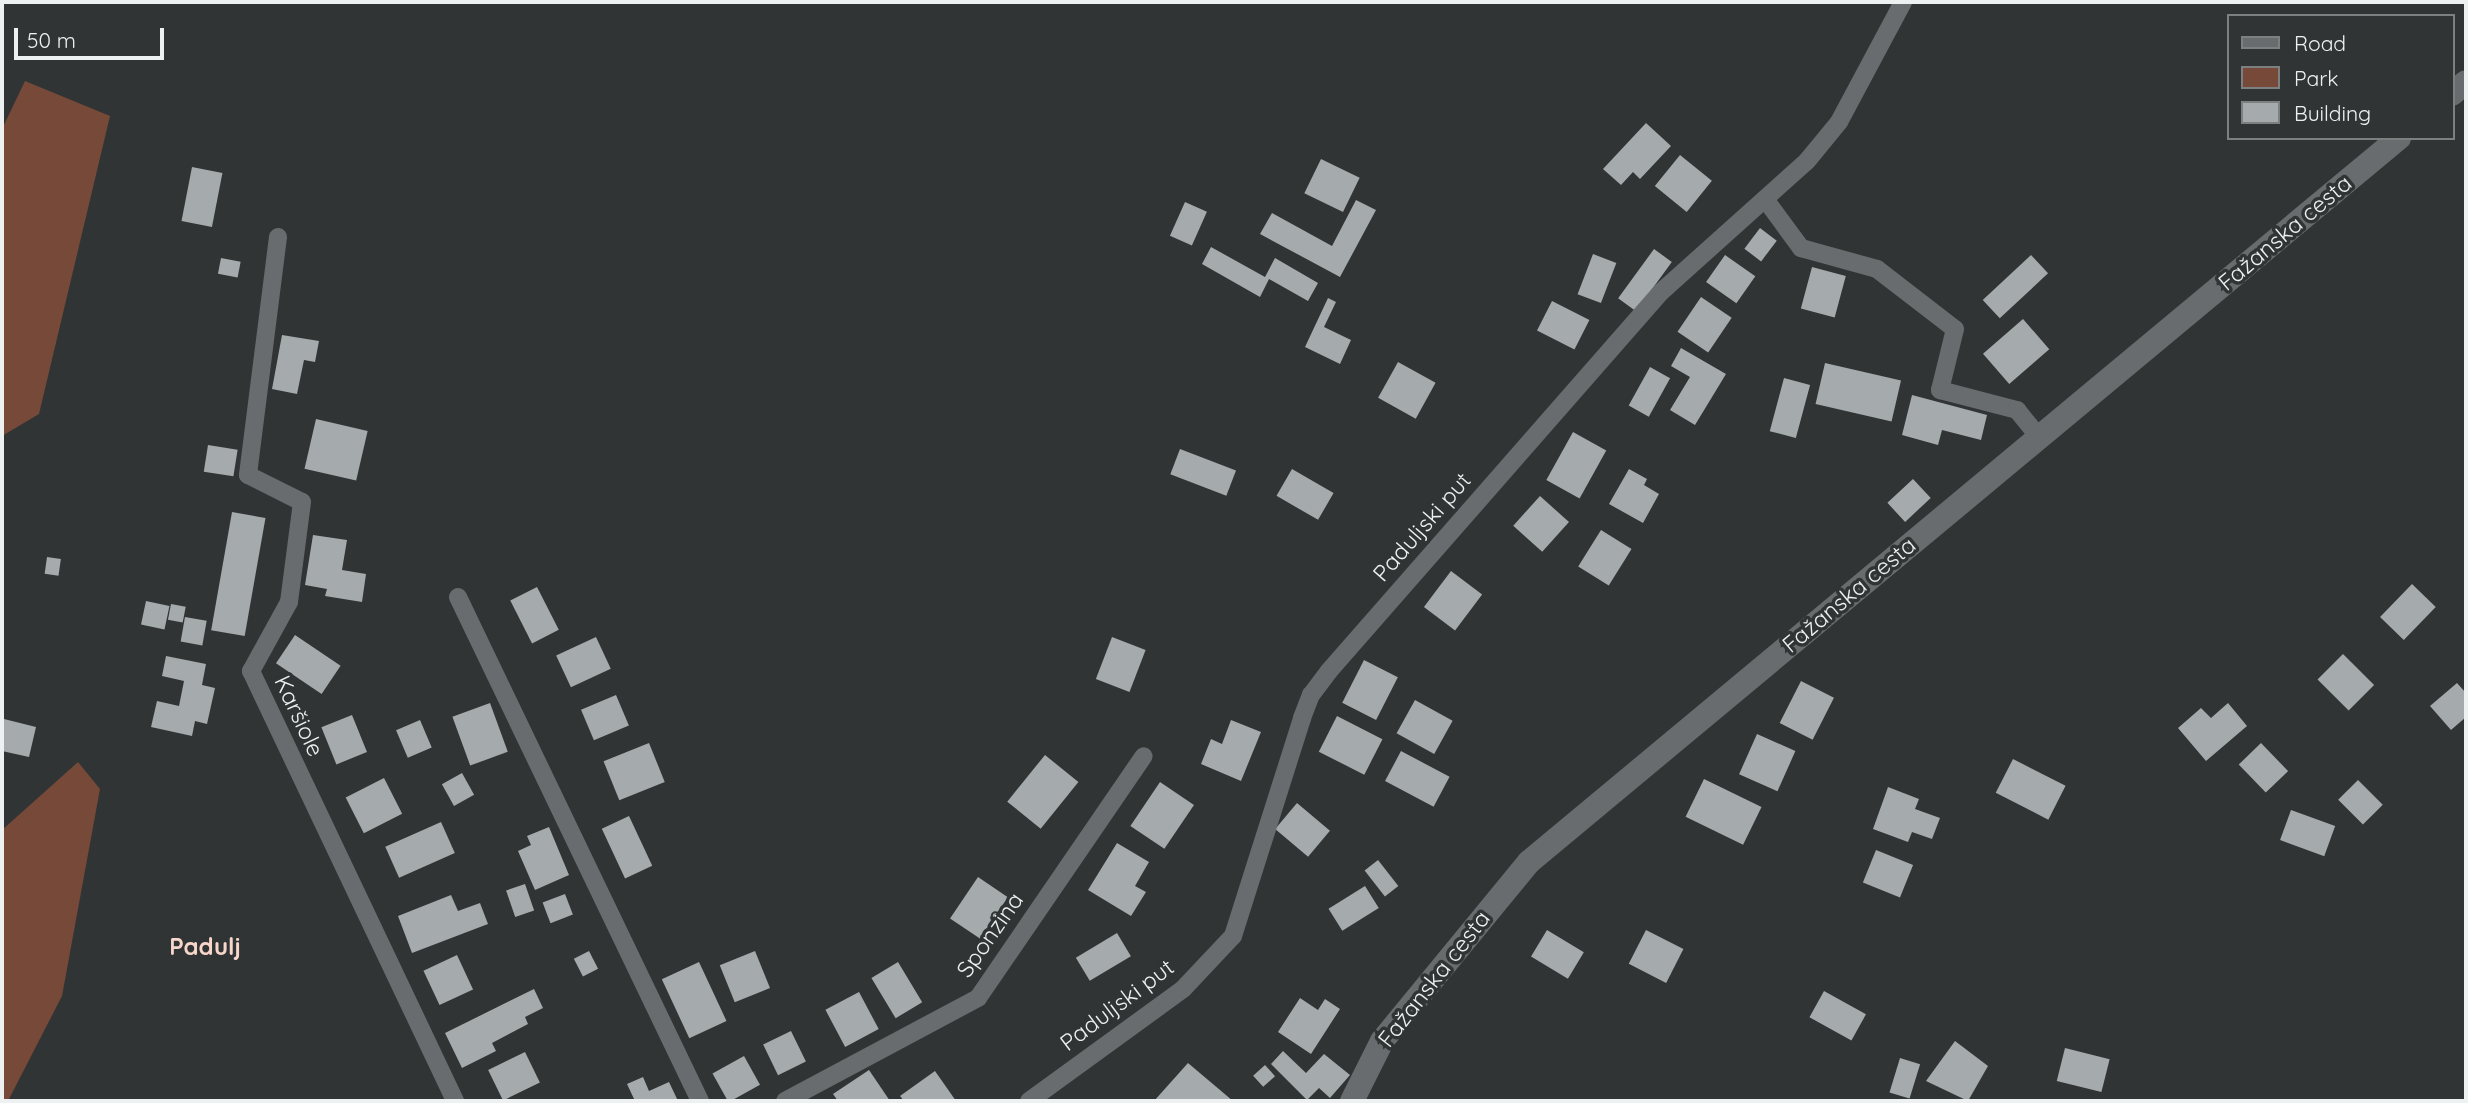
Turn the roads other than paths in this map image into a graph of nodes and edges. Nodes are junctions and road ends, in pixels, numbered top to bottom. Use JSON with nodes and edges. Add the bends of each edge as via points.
{"nodes":[{"id":1,"x":1903,"y":2,"type":"edge"},
{"id":2,"x":2397,"y":140,"type":"edge"},
{"id":3,"x":1765,"y":199,"type":"junction"},
{"id":4,"x":278,"y":237,"type":"dead end"},
{"id":5,"x":2039,"y":437,"type":"junction"},
{"id":6,"x":458,"y":597,"type":"dead end"},
{"id":7,"x":1144,"y":756,"type":"dead end"},
{"id":8,"x":455,"y":1101,"type":"edge"},
{"id":9,"x":701,"y":1101,"type":"edge"},
{"id":10,"x":785,"y":1101,"type":"edge"},
{"id":11,"x":1029,"y":1101,"type":"edge"},
{"id":12,"x":1352,"y":1101,"type":"edge"}],
"edges":[{"from":1,"to":3,"type":"street","name":"Paduljski put","via":[[1839,122],[1807,162]]},
{"from":2,"to":5,"type":"main road","name":"Fažanska cesta"},
{"from":3,"to":5,"type":"street","via":[[1801,248],[1877,269],[1955,329],[1940,390],[2017,410]]},
{"from":3,"to":11,"type":"street","name":"Paduljski put","via":[[1661,292],[1328,671],[1302,718],[1233,936],[1183,989]]},
{"from":4,"to":8,"type":"street","name":"Karšiole","via":[[248,475],[302,502],[289,601],[251,671]]},
{"from":5,"to":12,"type":"main road","name":"Fažanska cesta","via":[[1529,862],[1382,1041]]},
{"from":6,"to":9,"type":"street"},
{"from":7,"to":10,"type":"street","name":"Sponzina","via":[[978,998]]}]}
